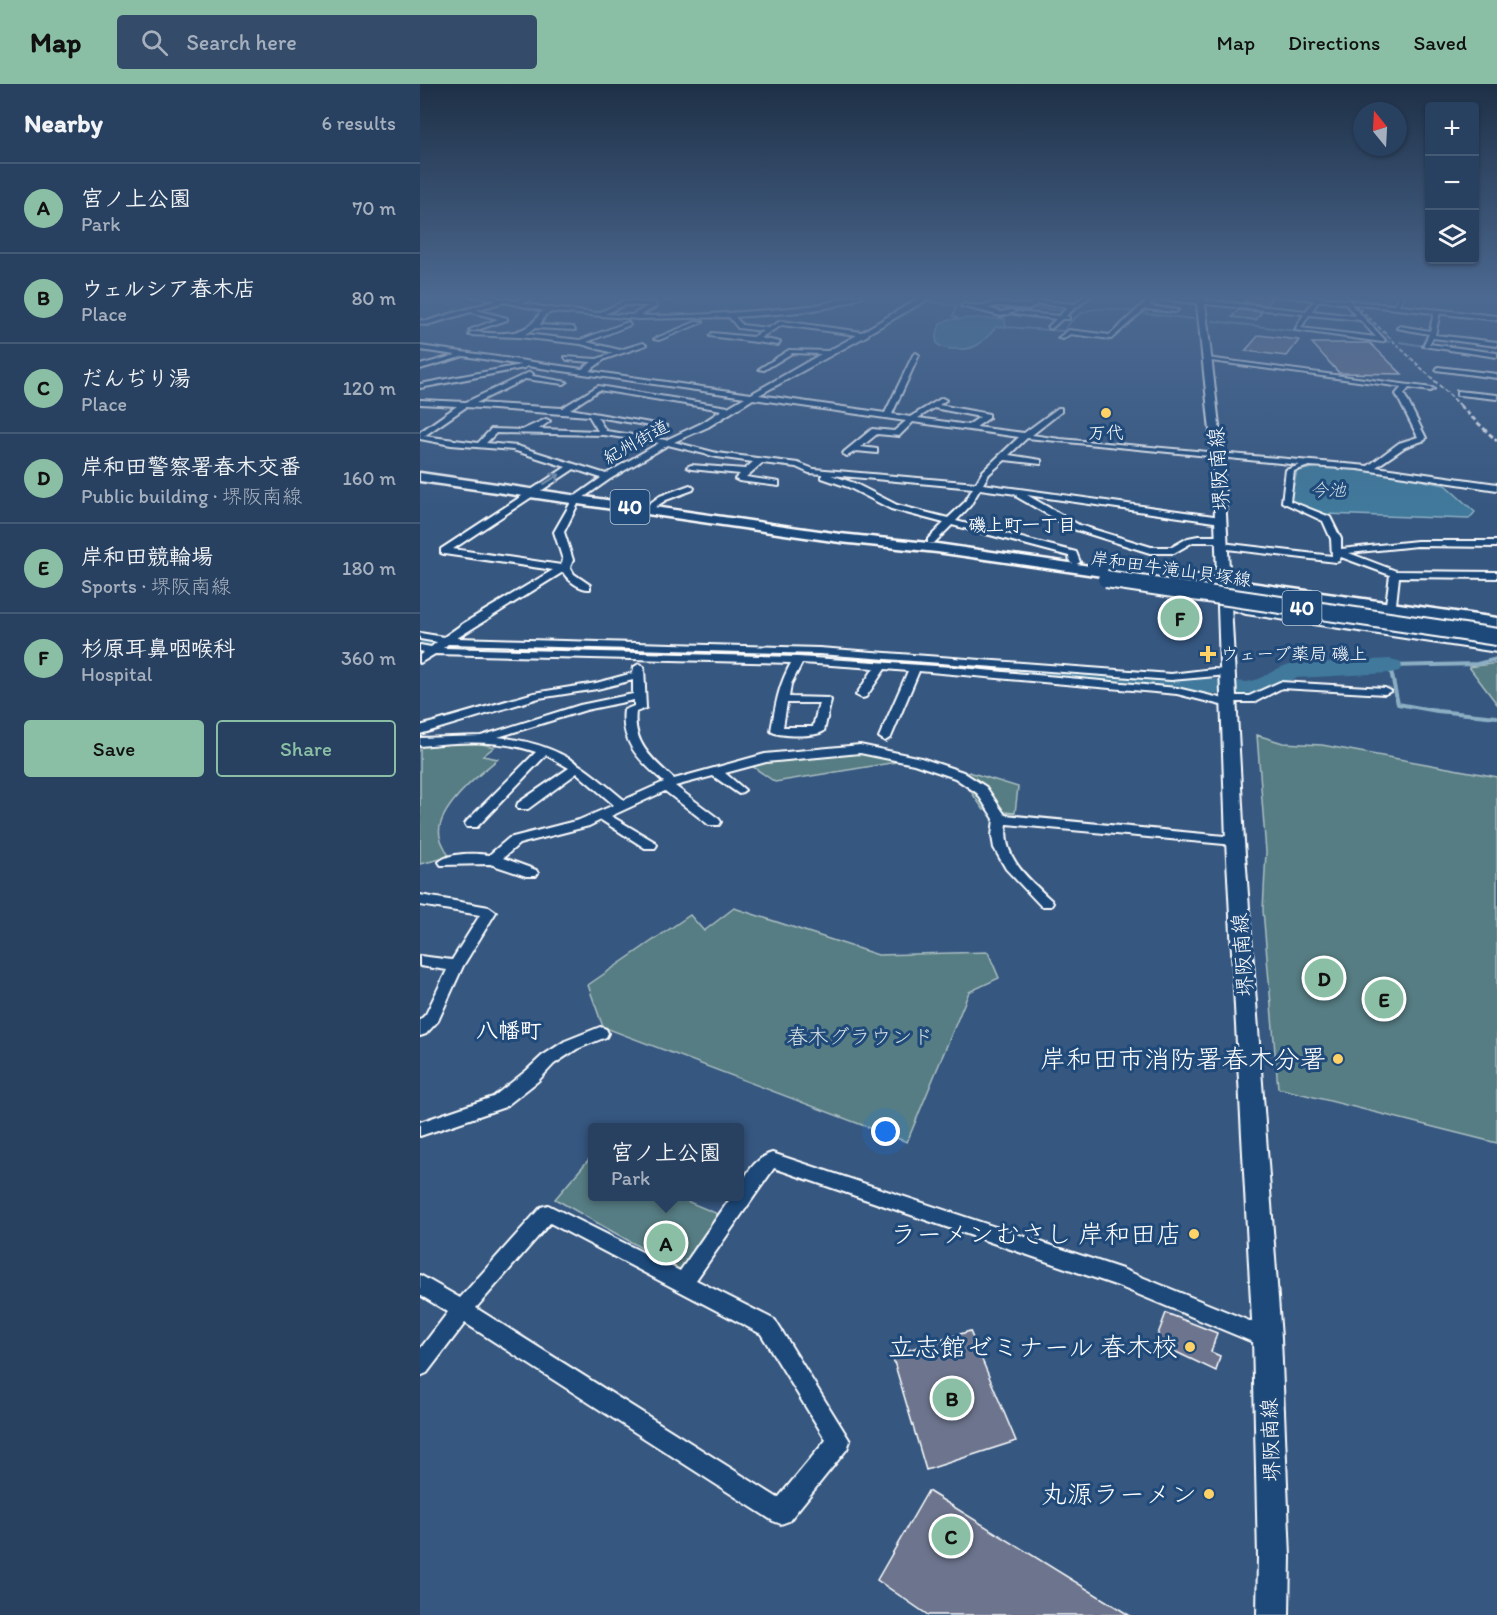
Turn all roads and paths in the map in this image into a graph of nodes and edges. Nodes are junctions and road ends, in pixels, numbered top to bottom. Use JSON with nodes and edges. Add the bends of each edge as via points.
{"nodes":[{"id":1,"x":524,"y":366,"type":"edge"},
{"id":2,"x":551,"y":366,"type":"edge"},
{"id":3,"x":594,"y":366,"type":"edge"},
{"id":4,"x":758,"y":366,"type":"edge"},
{"id":5,"x":764,"y":366,"type":"edge"},
{"id":6,"x":807,"y":366,"type":"edge"},
{"id":7,"x":911,"y":366,"type":"edge"},
{"id":8,"x":1208,"y":366,"type":"edge"},
{"id":9,"x":1257,"y":366,"type":"edge"},
{"id":10,"x":519,"y":368,"type":"junction"},
{"id":11,"x":753,"y":368,"type":"dead end"},
{"id":12,"x":1438,"y":369,"type":"dead end"},
{"id":13,"x":585,"y":371,"type":"junction"},
{"id":14,"x":771,"y":371,"type":"dead end"},
{"id":15,"x":633,"y":373,"type":"dead end"},
{"id":16,"x":608,"y":375,"type":"junction"},
{"id":17,"x":1497,"y":376,"type":"edge"},
{"id":18,"x":525,"y":377,"type":"junction"},
{"id":19,"x":623,"y":377,"type":"junction"},
{"id":20,"x":564,"y":382,"type":"dead end"},
{"id":21,"x":420,"y":386,"type":"edge"},
{"id":22,"x":1407,"y":386,"type":"junction"},
{"id":23,"x":583,"y":387,"type":"dead end"},
{"id":24,"x":1430,"y":389,"type":"dead end"},
{"id":25,"x":753,"y":396,"type":"junction"},
{"id":26,"x":1497,"y":397,"type":"edge"},
{"id":27,"x":942,"y":400,"type":"dead end"},
{"id":28,"x":420,"y":402,"type":"edge"},
{"id":29,"x":467,"y":404,"type":"junction"},
{"id":30,"x":1471,"y":404,"type":"dead end"},
{"id":31,"x":933,"y":406,"type":"junction"},
{"id":32,"x":729,"y":409,"type":"junction"},
{"id":33,"x":563,"y":410,"type":"junction"},
{"id":34,"x":1058,"y":410,"type":"dead end"},
{"id":35,"x":592,"y":414,"type":"junction"},
{"id":36,"x":888,"y":416,"type":"junction"},
{"id":37,"x":912,"y":419,"type":"junction"},
{"id":38,"x":522,"y":422,"type":"dead end"},
{"id":39,"x":663,"y":426,"type":"dead end"},
{"id":40,"x":969,"y":428,"type":"junction"},
{"id":41,"x":866,"y":429,"type":"dead end"},
{"id":42,"x":532,"y":431,"type":"junction"},
{"id":43,"x":875,"y":431,"type":"junction"},
{"id":44,"x":604,"y":433,"type":"junction"},
{"id":45,"x":420,"y":436,"type":"edge"},
{"id":46,"x":1025,"y":436,"type":"junction"},
{"id":47,"x":667,"y":442,"type":"junction"},
{"id":48,"x":481,"y":444,"type":"junction"},
{"id":49,"x":874,"y":452,"type":"dead end"},
{"id":50,"x":1218,"y":456,"type":"junction"},
{"id":51,"x":1003,"y":457,"type":"junction"},
{"id":52,"x":760,"y":460,"type":"junction"},
{"id":53,"x":1038,"y":462,"type":"dead end"},
{"id":54,"x":1322,"y":464,"type":"junction"},
{"id":55,"x":796,"y":465,"type":"junction"},
{"id":56,"x":573,"y":466,"type":"junction"},
{"id":57,"x":691,"y":467,"type":"dead end"},
{"id":58,"x":1370,"y":468,"type":"junction"},
{"id":59,"x":812,"y":471,"type":"junction"},
{"id":60,"x":746,"y":472,"type":"junction"},
{"id":61,"x":420,"y":477,"type":"edge"},
{"id":62,"x":607,"y":477,"type":"junction"},
{"id":63,"x":776,"y":484,"type":"junction"},
{"id":64,"x":978,"y":486,"type":"junction"},
{"id":65,"x":1497,"y":487,"type":"edge"},
{"id":66,"x":690,"y":488,"type":"dead end"},
{"id":67,"x":1010,"y":490,"type":"junction"},
{"id":68,"x":767,"y":492,"type":"dead end"},
{"id":69,"x":531,"y":493,"type":"junction"},
{"id":70,"x":578,"y":499,"type":"junction"},
{"id":71,"x":645,"y":509,"type":"junction"},
{"id":72,"x":1221,"y":520,"type":"junction"},
{"id":73,"x":949,"y":522,"type":"junction"},
{"id":74,"x":840,"y":538,"type":"junction"},
{"id":75,"x":931,"y":541,"type":"junction"},
{"id":76,"x":1222,"y":542,"type":"junction"},
{"id":77,"x":864,"y":544,"type":"junction"},
{"id":78,"x":1497,"y":544,"type":"edge"},
{"id":79,"x":1337,"y":552,"type":"junction"},
{"id":80,"x":1075,"y":562,"type":"junction"},
{"id":81,"x":564,"y":568,"type":"junction"},
{"id":82,"x":1395,"y":574,"type":"junction"},
{"id":83,"x":1497,"y":574,"type":"edge"},
{"id":84,"x":1108,"y":576,"type":"junction"},
{"id":85,"x":1224,"y":583,"type":"junction"},
{"id":86,"x":587,"y":587,"type":"dead end"},
{"id":87,"x":1225,"y":604,"type":"junction"},
{"id":88,"x":1391,"y":604,"type":"junction"},
{"id":89,"x":1497,"y":621,"type":"edge"},
{"id":90,"x":1497,"y":630,"type":"edge"},
{"id":91,"x":420,"y":636,"type":"edge"},
{"id":92,"x":1497,"y":637,"type":"edge"},
{"id":93,"x":1497,"y":644,"type":"edge"},
{"id":94,"x":440,"y":646,"type":"junction"},
{"id":95,"x":420,"y":648,"type":"edge"},
{"id":96,"x":1497,"y":649,"type":"edge"},
{"id":97,"x":643,"y":656,"type":"junction"},
{"id":98,"x":420,"y":660,"type":"edge"},
{"id":99,"x":798,"y":660,"type":"junction"},
{"id":100,"x":881,"y":666,"type":"junction"},
{"id":101,"x":953,"y":666,"type":"junction"},
{"id":102,"x":915,"y":668,"type":"junction"},
{"id":103,"x":638,"y":675,"type":"junction"},
{"id":104,"x":1229,"y":689,"type":"junction"},
{"id":105,"x":1385,"y":692,"type":"dead end"},
{"id":106,"x":862,"y":695,"type":"dead end"},
{"id":107,"x":639,"y":696,"type":"junction"},
{"id":108,"x":782,"y":700,"type":"junction"},
{"id":109,"x":420,"y":730,"type":"edge"},
{"id":110,"x":885,"y":736,"type":"dead end"},
{"id":111,"x":484,"y":738,"type":"junction"},
{"id":112,"x":420,"y":742,"type":"edge"},
{"id":113,"x":543,"y":751,"type":"junction"},
{"id":114,"x":577,"y":768,"type":"junction"},
{"id":115,"x":715,"y":771,"type":"junction"},
{"id":116,"x":669,"y":784,"type":"junction"},
{"id":117,"x":740,"y":790,"type":"dead end"},
{"id":118,"x":524,"y":806,"type":"dead end"},
{"id":119,"x":622,"y":806,"type":"junction"},
{"id":120,"x":601,"y":815,"type":"junction"},
{"id":121,"x":1001,"y":819,"type":"junction"},
{"id":122,"x":714,"y":822,"type":"dead end"},
{"id":123,"x":472,"y":824,"type":"dead end"},
{"id":124,"x":1235,"y":841,"type":"junction"},
{"id":125,"x":650,"y":844,"type":"dead end"},
{"id":126,"x":493,"y":859,"type":"junction"},
{"id":127,"x":446,"y":862,"type":"dead end"},
{"id":128,"x":531,"y":873,"type":"dead end"},
{"id":129,"x":420,"y":900,"type":"edge"},
{"id":130,"x":1046,"y":903,"type":"dead end"},
{"id":131,"x":420,"y":961,"type":"edge"},
{"id":132,"x":456,"y":966,"type":"junction"},
{"id":133,"x":420,"y":1030,"type":"edge"},
{"id":134,"x":600,"y":1033,"type":"dead end"},
{"id":135,"x":420,"y":1129,"type":"edge"},
{"id":136,"x":744,"y":1194,"type":"edge"},
{"id":137,"x":740,"y":1201,"type":"edge"},
{"id":138,"x":683,"y":1283,"type":"junction"},
{"id":139,"x":420,"y":1284,"type":"edge"},
{"id":140,"x":462,"y":1310,"type":"junction"},
{"id":141,"x":1267,"y":1338,"type":"junction"},
{"id":142,"x":420,"y":1366,"type":"edge"},
{"id":143,"x":1273,"y":1615,"type":"edge"}],
"edges":[{"from":1,"to":10,"type":"street"},
{"from":2,"to":13,"type":"street"},
{"from":3,"to":13,"type":"street"},
{"from":4,"to":11,"type":"street"},
{"from":5,"to":14,"type":"street"},
{"from":6,"to":25,"type":"street","name":"紀州街道"},
{"from":7,"to":36,"type":"street"},
{"from":8,"to":50,"type":"main road","name":"堺阪南線"},
{"from":9,"to":22,"type":"street"},
{"from":10,"to":18,"type":"street","via":[[530,374]]},
{"from":10,"to":21,"type":"street"},
{"from":12,"to":17,"type":"street"},
{"from":13,"to":16,"type":"street"},
{"from":15,"to":19,"type":"street"},
{"from":16,"to":19,"type":"street"},
{"from":16,"to":23,"type":"street"},
{"from":18,"to":20,"type":"street"},
{"from":18,"to":29,"type":"street"},
{"from":19,"to":25,"type":"street"},
{"from":22,"to":24,"type":"street"},
{"from":22,"to":58,"type":"street","via":[[1400,394],[1422,438],[1402,445]]},
{"from":25,"to":32,"type":"street","name":"紀州街道"},
{"from":25,"to":36,"type":"street"},
{"from":26,"to":30,"type":"street","via":[[1460,393]]},
{"from":27,"to":31,"type":"street"},
{"from":28,"to":29,"type":"street"},
{"from":29,"to":33,"type":"street"},
{"from":29,"to":45,"type":"street"},
{"from":31,"to":37,"type":"street"},
{"from":31,"to":40,"type":"street","via":[[986,416]]},
{"from":32,"to":33,"type":"street","via":[[598,388]]},
{"from":32,"to":47,"type":"street","name":"紀州街道"},
{"from":33,"to":35,"type":"street"},
{"from":34,"to":46,"type":"street"},
{"from":35,"to":39,"type":"street"},
{"from":35,"to":44,"type":"street"},
{"from":36,"to":37,"type":"street"},
{"from":37,"to":40,"type":"street"},
{"from":37,"to":43,"type":"street","via":[[896,434]]},
{"from":38,"to":42,"type":"street","via":[[544,422]]},
{"from":40,"to":46,"type":"street"},
{"from":41,"to":43,"type":"street"},
{"from":42,"to":44,"type":"street"},
{"from":42,"to":48,"type":"street","via":[[494,431]]},
{"from":43,"to":49,"type":"street","via":[[850,451]]},
{"from":44,"to":47,"type":"street"},
{"from":45,"to":48,"type":"street"},
{"from":46,"to":50,"type":"street"},
{"from":46,"to":51,"type":"street"},
{"from":47,"to":52,"type":"street","via":[[717,455]]},
{"from":47,"to":62,"type":"street","name":"紀州街道"},
{"from":48,"to":56,"type":"street","via":[[514,448]]},
{"from":50,"to":54,"type":"street"},
{"from":50,"to":72,"type":"main road","name":"堺阪南線"},
{"from":51,"to":53,"type":"street"},
{"from":51,"to":64,"type":"street"},
{"from":52,"to":55,"type":"street"},
{"from":52,"to":60,"type":"street"},
{"from":54,"to":58,"type":"street"},
{"from":54,"to":79,"type":"street","via":[[1290,470],[1285,498],[1291,506],[1327,519]]},
{"from":55,"to":59,"type":"street"},
{"from":55,"to":63,"type":"street"},
{"from":56,"to":62,"type":"street"},
{"from":69,"to":56,"type":"street","one_way":true},
{"from":57,"to":60,"type":"street"},
{"from":58,"to":65,"type":"street"},
{"from":59,"to":64,"type":"street"},
{"from":59,"to":73,"type":"street","via":[[894,507]]},
{"from":60,"to":63,"type":"street","via":[[739,479]]},
{"from":61,"to":69,"type":"main road","name":"岸和田牛滝山貝塚線","number":"40"},
{"from":62,"to":70,"type":"street","name":"紀州街道"},
{"from":63,"to":68,"type":"street"},
{"from":64,"to":67,"type":"street"},
{"from":64,"to":73,"type":"street"},
{"from":66,"to":71,"type":"street"},
{"from":67,"to":72,"type":"street"},
{"from":67,"to":76,"type":"street","via":[[1076,527],[1150,550],[1174,550],[1198,539]]},
{"from":69,"to":70,"type":"main road","name":"岸和田牛滝山貝塚線","number":"40"},
{"from":69,"to":81,"type":"street","via":[[444,551]]},
{"from":70,"to":71,"type":"main road","name":"岸和田牛滝山貝塚線","number":"40"},
{"from":70,"to":81,"type":"street","name":"紀州街道","via":[[559,532],[568,560]]},
{"from":71,"to":74,"type":"main road","name":"岸和田牛滝山貝塚線","number":"40"},
{"from":72,"to":76,"type":"main road","name":"堺阪南線"},
{"from":73,"to":75,"type":"street"},
{"from":73,"to":80,"type":"street","via":[[1073,554]]},
{"from":74,"to":75,"type":"main road"},
{"from":74,"to":77,"type":"main road","name":"岸和田牛滝山貝塚線","number":"40"},
{"from":74,"to":84,"type":"main road","name":"岸和田牛滝山貝塚線","number":"40","via":[[937,548]]},
{"from":75,"to":80,"type":"main road"},
{"from":76,"to":79,"type":"street","via":[[1298,556],[1336,559]]},
{"from":76,"to":85,"type":"main road","name":"堺阪南線"},
{"from":77,"to":84,"type":"main road","name":"岸和田牛滝山貝塚線","number":"40"},
{"from":77,"to":87,"type":"main road","via":[[890,554]]},
{"from":78,"to":79,"type":"street","via":[[1451,542]]},
{"from":79,"to":82,"type":"street"},
{"from":80,"to":85,"type":"main road"},
{"from":81,"to":86,"type":"street"},
{"from":81,"to":94,"type":"street"},
{"from":82,"to":83,"type":"street"},
{"from":82,"to":88,"type":"street"},
{"from":84,"to":90,"type":"main road","name":"岸和田牛滝山貝塚線","number":"40"},
{"from":84,"to":92,"type":"main road","name":"岸和田牛滝山貝塚線","number":"40","bridge":true},
{"from":85,"to":87,"type":"main road","name":"堺阪南線"},
{"from":85,"to":88,"type":"street","via":[[1244,582]]},
{"from":85,"to":89,"type":"main road"},
{"from":87,"to":93,"type":"main road"},
{"from":87,"to":96,"type":"street","via":[[1246,611]]},
{"from":87,"to":104,"type":"main road","name":"堺阪南線"},
{"from":88,"to":89,"type":"street"},
{"from":91,"to":94,"type":"street"},
{"from":94,"to":95,"type":"street"},
{"from":94,"to":97,"type":"street"},
{"from":94,"to":98,"type":"street"},
{"from":94,"to":101,"type":"street","via":[[819,651]]},
{"from":97,"to":99,"type":"street"},
{"from":97,"to":103,"type":"street"},
{"from":99,"to":100,"type":"street"},
{"from":99,"to":108,"type":"street","via":[[785,684]]},
{"from":100,"to":102,"type":"street"},
{"from":100,"to":106,"type":"street"},
{"from":101,"to":102,"type":"street"},
{"from":101,"to":104,"type":"street","via":[[1177,691]]},
{"from":101,"to":104,"type":"street","via":[[1171,677],[1210,671]]},
{"from":102,"to":110,"type":"street"},
{"from":103,"to":107,"type":"street"},
{"from":103,"to":109,"type":"street","via":[[538,695]]},
{"from":104,"to":105,"type":"street","via":[[1251,700],[1280,685],[1317,683],[1371,687]]},
{"from":104,"to":124,"type":"main road","name":"堺阪南線"},
{"from":107,"to":111,"type":"street","via":[[584,707]]},
{"from":107,"to":116,"type":"street","via":[[640,708],[630,710],[628,717],[631,738]]},
{"from":108,"to":108,"type":"street","via":[[777,731],[818,731],[825,700]]},
{"from":111,"to":112,"type":"street"},
{"from":111,"to":113,"type":"street"},
{"from":113,"to":114,"type":"street"},
{"from":113,"to":123,"type":"street"},
{"from":114,"to":118,"type":"street"},
{"from":114,"to":119,"type":"street"},
{"from":115,"to":116,"type":"street"},
{"from":115,"to":117,"type":"street"},
{"from":115,"to":121,"type":"street","via":[[787,754],[860,749],[959,775],[982,790]]},
{"from":116,"to":119,"type":"street"},
{"from":116,"to":122,"type":"street"},
{"from":119,"to":120,"type":"street"},
{"from":120,"to":125,"type":"street"},
{"from":120,"to":126,"type":"street","via":[[514,841]]},
{"from":121,"to":124,"type":"street"},
{"from":121,"to":130,"type":"street","via":[[999,838],[1005,854]]},
{"from":124,"to":141,"type":"main road","name":"堺阪南線"},
{"from":126,"to":127,"type":"street","via":[[469,857]]},
{"from":126,"to":128,"type":"street"},
{"from":129,"to":132,"type":"street","via":[[489,912]]},
{"from":131,"to":132,"type":"street"},
{"from":132,"to":133,"type":"street","via":[[432,1017]]},
{"from":134,"to":135,"type":"street","via":[[548,1060],[499,1102]]},
{"from":136,"to":141,"type":"street","via":[[772,1160],[1111,1274]]},
{"from":137,"to":138,"type":"street"},
{"from":138,"to":140,"type":"street","via":[[548,1213]]},
{"from":138,"to":140,"type":"street","via":[[768,1327],[839,1441],[781,1513]]},
{"from":139,"to":140,"type":"street"},
{"from":140,"to":142,"type":"street"},
{"from":141,"to":143,"type":"main road","name":"堺阪南線"}]}
